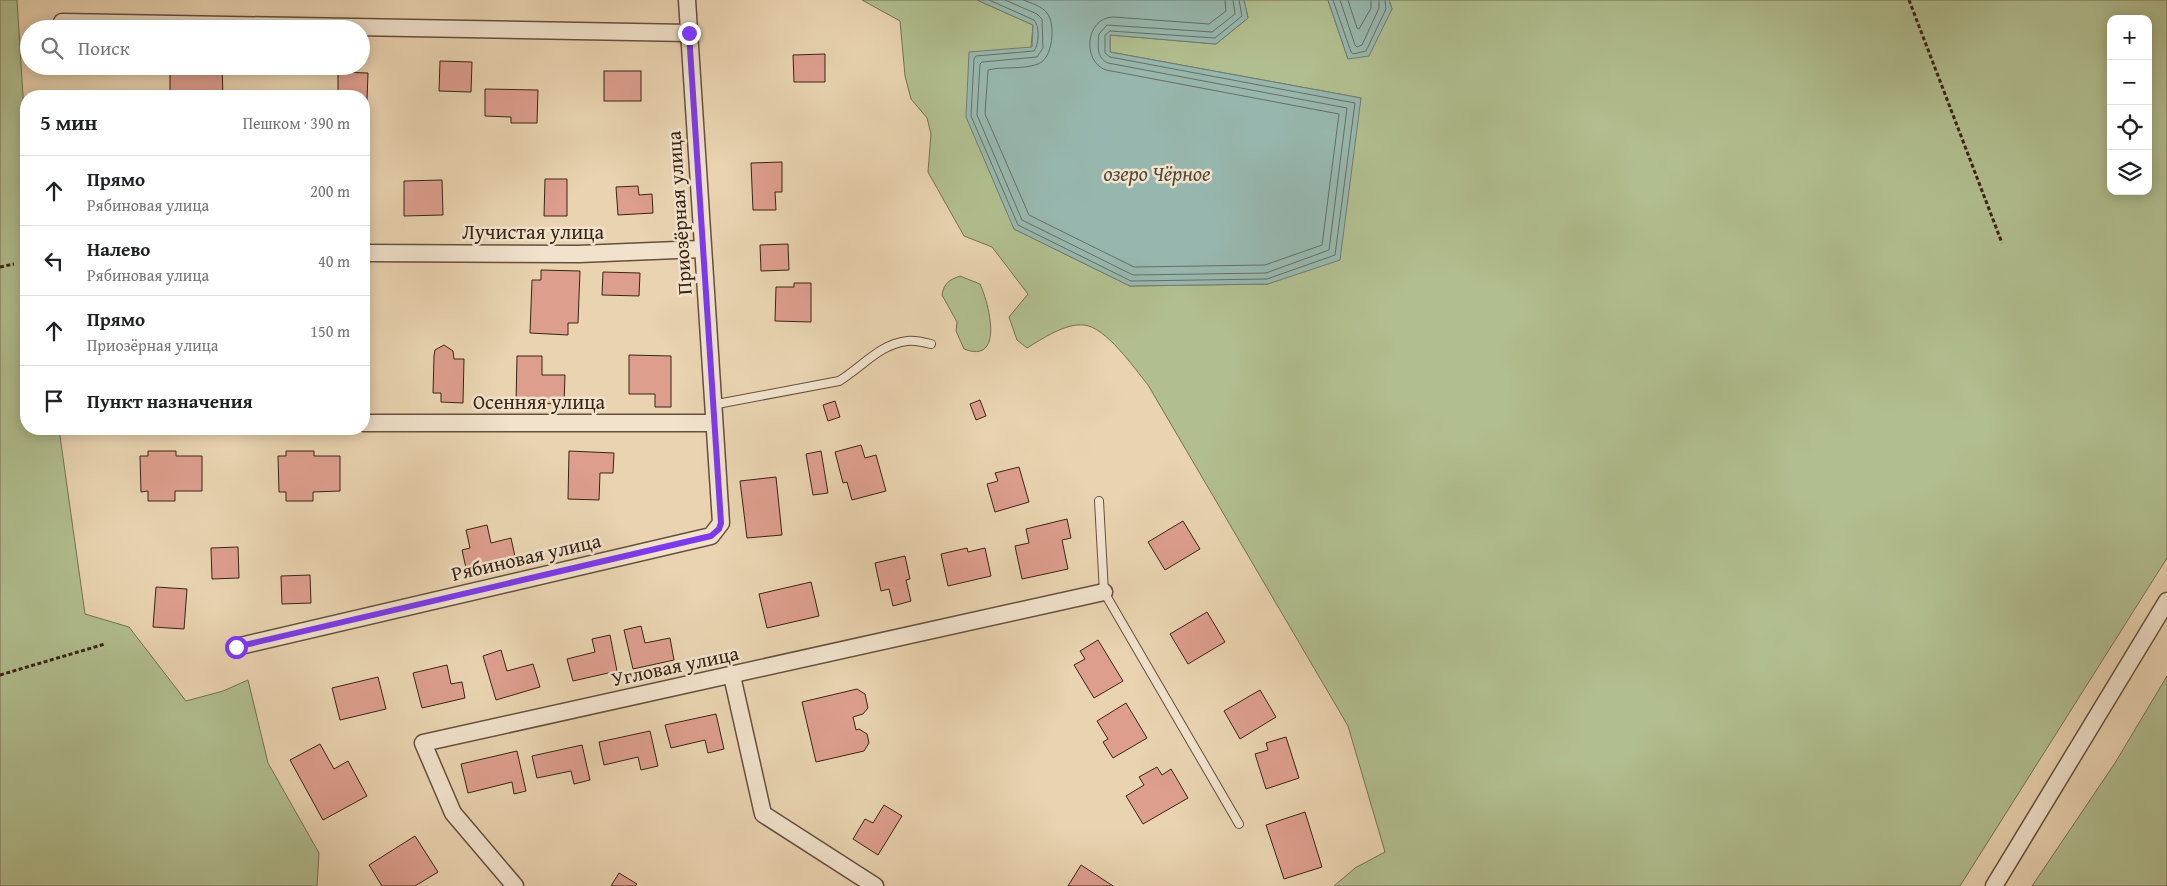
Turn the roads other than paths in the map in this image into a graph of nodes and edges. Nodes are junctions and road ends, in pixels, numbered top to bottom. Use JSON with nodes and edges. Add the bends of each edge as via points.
{"nodes":[{"id":1,"x":687,"y":0,"type":"edge"},
{"id":2,"x":370,"y":27,"type":"edge"},
{"id":3,"x":689,"y":33,"type":"junction"},
{"id":4,"x":702,"y":248,"type":"junction"},
{"id":5,"x":370,"y":253,"type":"edge"},
{"id":6,"x":931,"y":344,"type":"dead end"},
{"id":7,"x":712,"y":406,"type":"junction"},
{"id":8,"x":370,"y":423,"type":"edge"},
{"id":9,"x":714,"y":423,"type":"junction"},
{"id":10,"x":1099,"y":501,"type":"dead end"},
{"id":11,"x":1104,"y":592,"type":"junction"},
{"id":12,"x":2167,"y":601,"type":"edge"},
{"id":13,"x":236,"y":647,"type":"dead end"},
{"id":14,"x":732,"y":676,"type":"junction"},
{"id":15,"x":1240,"y":824,"type":"dead end"},
{"id":16,"x":515,"y":886,"type":"edge"},
{"id":17,"x":876,"y":886,"type":"edge"},
{"id":18,"x":1994,"y":886,"type":"edge"}],
"edges":[{"from":1,"to":3,"type":"street","name":"Приозёрная улица"},
{"from":2,"to":3,"type":"street"},
{"from":3,"to":4,"type":"street","name":"Приозёрная улица"},
{"from":4,"to":5,"type":"street","name":"Лучистая улица","via":[[579,254]]},
{"from":4,"to":7,"type":"street","name":"Приозёрная улица"},
{"from":6,"to":7,"type":"lane","via":[[908,340],[892,345],[871,356],[840,381]]},
{"from":7,"to":9,"type":"street","name":"Приозёрная улица"},
{"from":8,"to":9,"type":"street","name":"Осенняя улица"},
{"from":9,"to":13,"type":"street","name":"Рябиновая улица","via":[[721,523],[711,536]]},
{"from":10,"to":11,"type":"lane"},
{"from":11,"to":14,"type":"street","name":"Угловая улица"},
{"from":11,"to":15,"type":"lane"},
{"from":12,"to":18,"type":"street"},
{"from":14,"to":16,"type":"street","name":"Угловая улица","via":[[423,742],[453,814]]},
{"from":14,"to":17,"type":"street","via":[[763,814]]}]}
